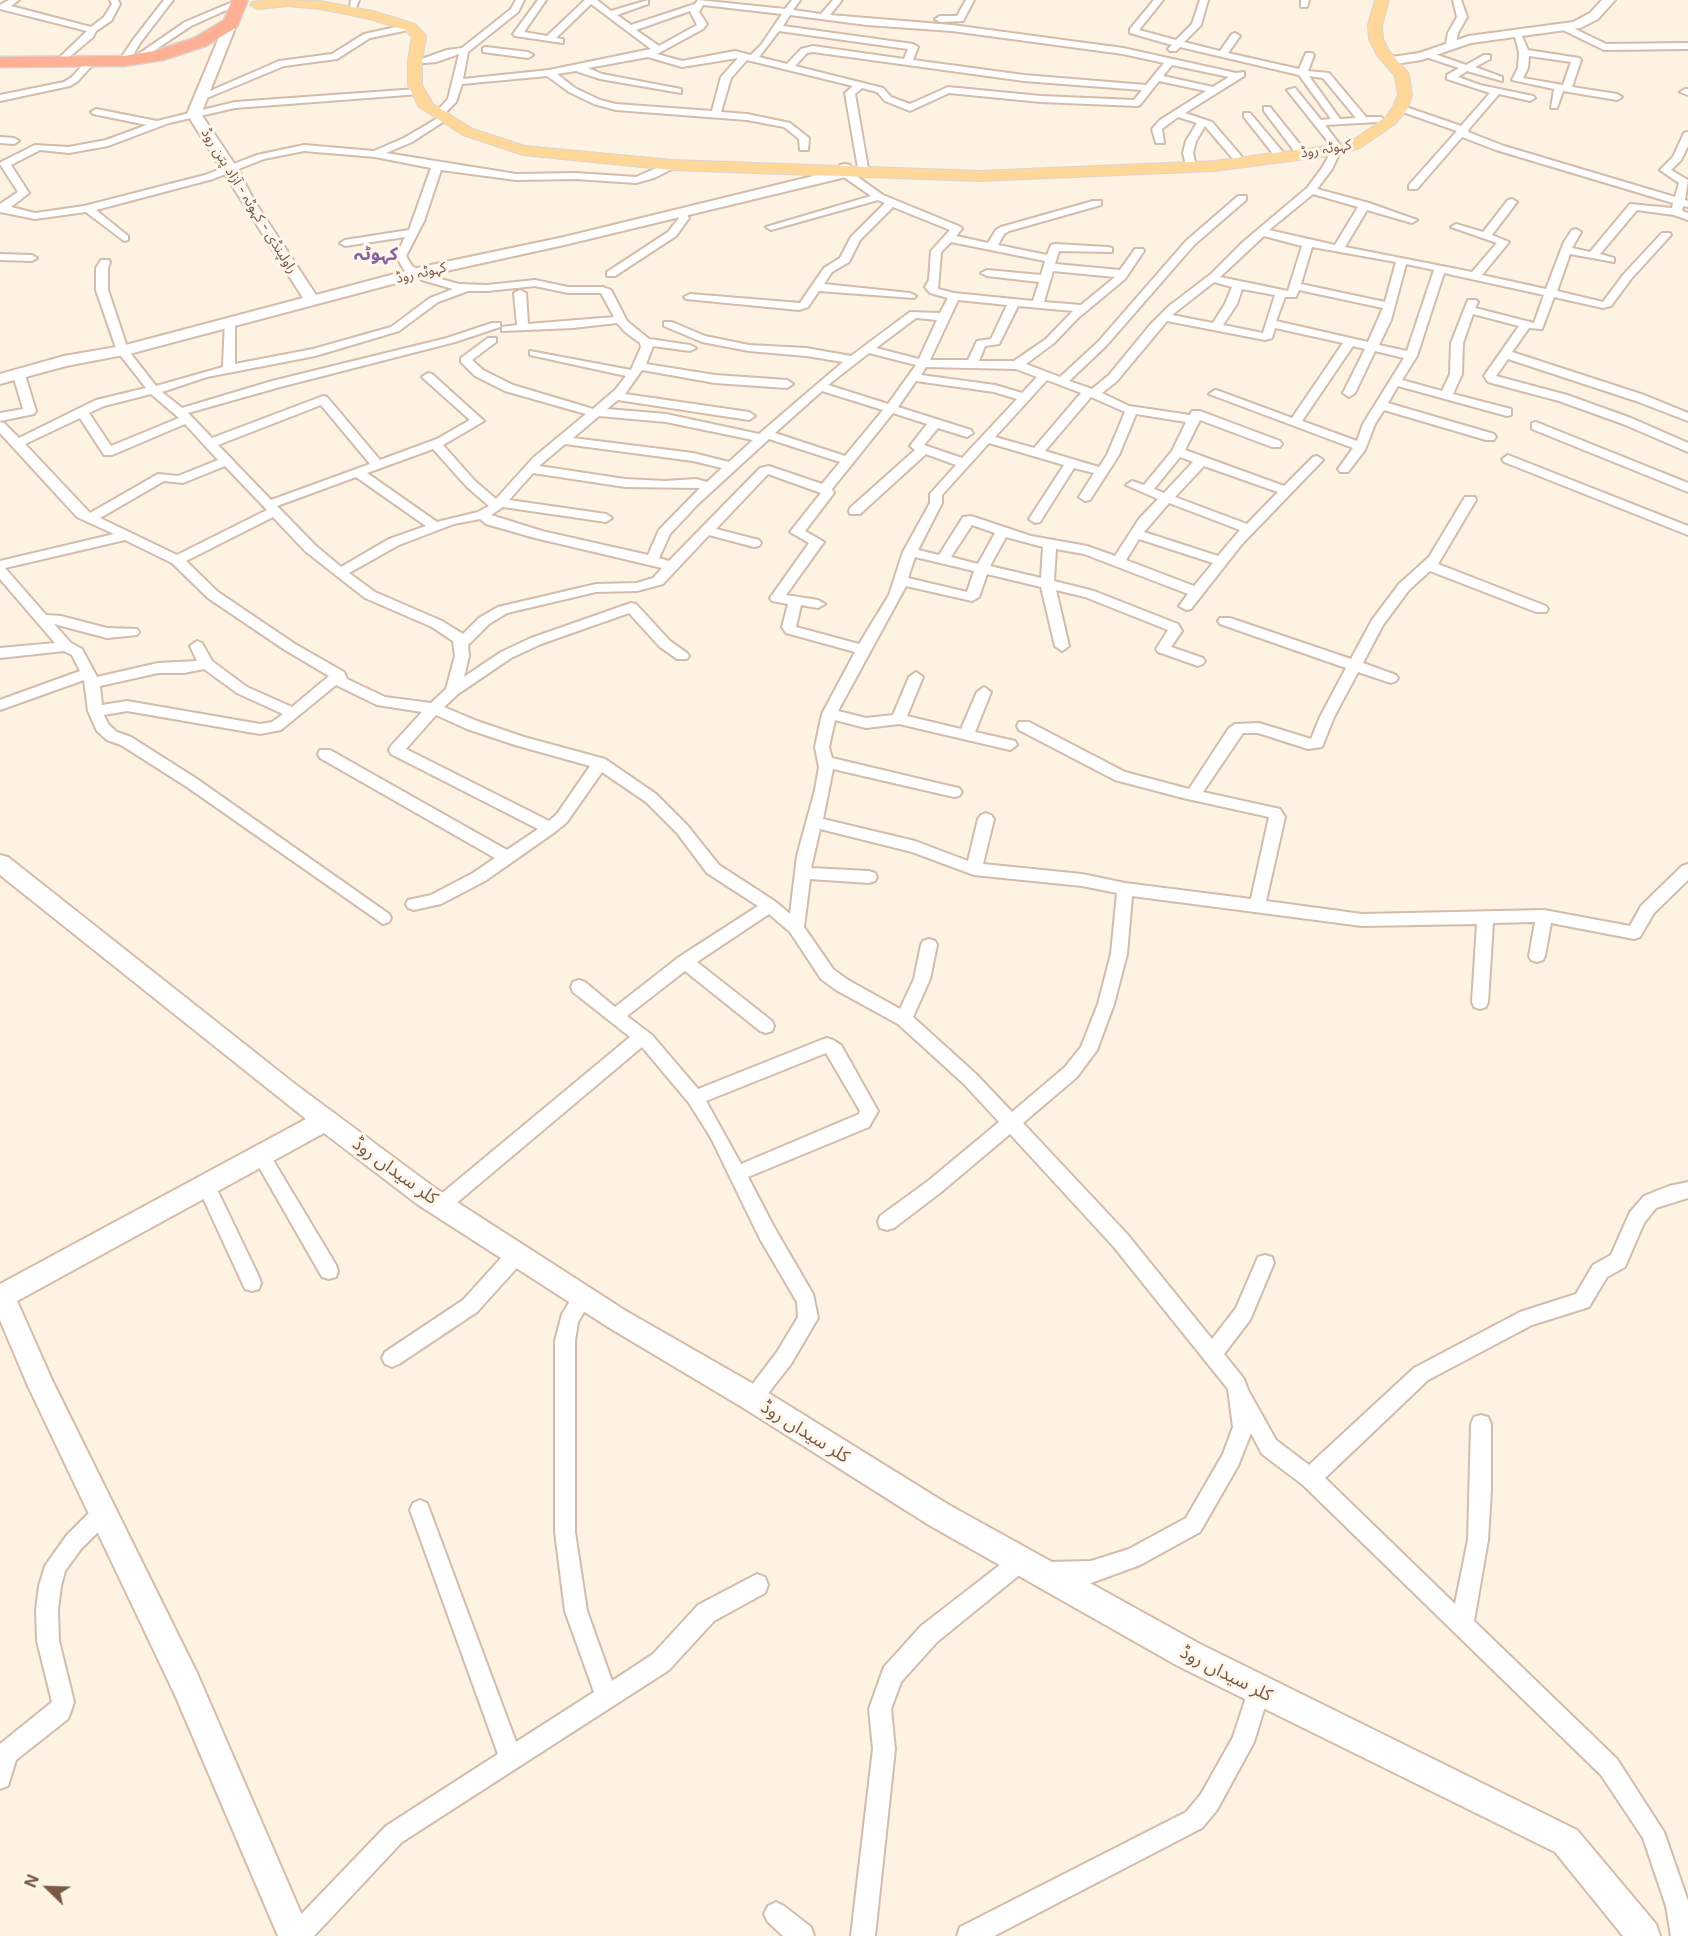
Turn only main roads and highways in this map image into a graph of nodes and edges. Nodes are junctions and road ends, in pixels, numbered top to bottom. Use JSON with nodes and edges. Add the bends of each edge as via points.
{"nodes":[{"id":1,"x":312,"y":0,"type":"edge"},
{"id":2,"x":1382,"y":0,"type":"edge"},
{"id":3,"x":1609,"y":0,"type":"edge"},
{"id":4,"x":239,"y":2,"type":"edge"},
{"id":5,"x":262,"y":2,"type":"edge"},
{"id":6,"x":354,"y":3,"type":"edge"},
{"id":7,"x":231,"y":22,"type":"junction"},
{"id":8,"x":0,"y":62,"type":"edge"},
{"id":9,"x":1392,"y":65,"type":"junction"},
{"id":10,"x":443,"y":114,"type":"junction"},
{"id":11,"x":1335,"y":148,"type":"junction"},
{"id":12,"x":1300,"y":152,"type":"junction"},
{"id":13,"x":1189,"y":165,"type":"junction"},
{"id":14,"x":845,"y":170,"type":"junction"},
{"id":15,"x":312,"y":300,"type":"junction"},
{"id":16,"x":0,"y":379,"type":"edge"},
{"id":17,"x":0,"y":863,"type":"edge"},
{"id":18,"x":326,"y":1120,"type":"junction"},
{"id":19,"x":0,"y":1297,"type":"edge"},
{"id":20,"x":0,"y":1308,"type":"edge"},
{"id":21,"x":296,"y":1936,"type":"edge"},
{"id":22,"x":1644,"y":1936,"type":"edge"}],
"edges":[{"from":1,"to":6,"type":"main road"},
{"from":2,"to":9,"type":"main road","via":[[1375,25],[1376,39]]},
{"from":3,"to":9,"type":"main road","via":[[1586,21],[1566,28],[1451,44]]},
{"from":4,"to":7,"type":"highway","name":"راولپنڈی - کہوٹہ - آزاد پتن روڈ"},
{"from":5,"to":7,"type":"main road"},
{"from":5,"to":10,"type":"main road","via":[[320,5],[410,27],[419,36],[415,60],[417,92],[428,107]]},
{"from":6,"to":10,"type":"main road","via":[[423,27],[430,37],[424,60],[425,90]]},
{"from":7,"to":8,"type":"highway","via":[[186,48],[129,61]]},
{"from":7,"to":15,"type":"main road","name":"راولپنڈی - کہوٹہ - آزاد پتن روڈ","via":[[194,114]]},
{"from":9,"to":11,"type":"main road","name":"کہوٹہ روڈ","via":[[1391,101],[1354,138]]},
{"from":9,"to":11,"type":"main road","name":"کہوٹہ روڈ","via":[[1402,74],[1405,87],[1400,108],[1390,121],[1361,142]]},
{"from":10,"to":14,"type":"main road","via":[[485,132],[554,149]]},
{"from":10,"to":14,"type":"main road","via":[[479,137],[523,150],[672,165]]},
{"from":11,"to":12,"type":"main road","name":"کہوٹہ روڈ"},
{"from":12,"to":13,"type":"main road","name":"کہوٹہ روڈ"},
{"from":12,"to":13,"type":"main road","name":"کہوٹہ روڈ"},
{"from":13,"to":14,"type":"main road","name":"کہوٹہ روڈ"},
{"from":13,"to":14,"type":"main road","name":"کہوٹہ روڈ","via":[[980,176]]},
{"from":14,"to":15,"type":"main road","name":"کہوٹہ روڈ"},
{"from":15,"to":16,"type":"main road","name":"کہوٹہ روڈ","via":[[123,351],[64,361]]},
{"from":17,"to":18,"type":"main road","name":"کلر سیداں روڈ"},
{"from":18,"to":19,"type":"main road"},
{"from":18,"to":22,"type":"main road","name":"کلر سیداں روڈ","via":[[441,1205],[583,1297],[939,1515],[1189,1655],[1566,1841]]},
{"from":20,"to":21,"type":"main road","via":[[9,1310],[41,1386],[186,1684]]}]}
